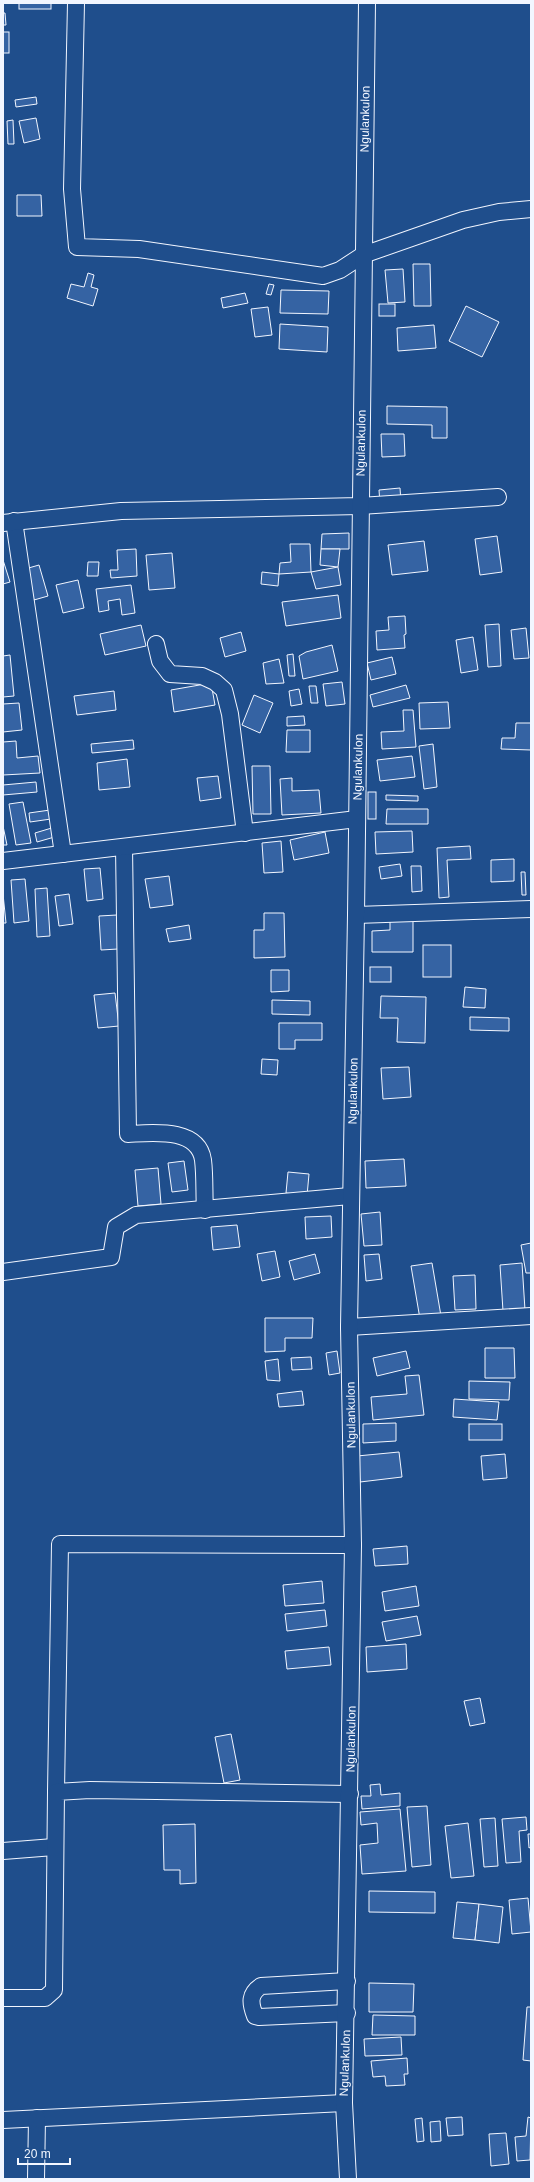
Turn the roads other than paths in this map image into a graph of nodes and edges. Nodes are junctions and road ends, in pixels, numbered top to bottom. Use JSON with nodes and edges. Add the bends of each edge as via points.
{"nodes":[{"id":1,"x":76,"y":3,"type":"edge"},
{"id":2,"x":367,"y":3,"type":"edge"},
{"id":3,"x":531,"y":209,"type":"edge"},
{"id":4,"x":363,"y":255,"type":"junction"},
{"id":5,"x":498,"y":497,"type":"dead end"},
{"id":6,"x":360,"y":506,"type":"junction"},
{"id":7,"x":9,"y":522,"type":"edge"},
{"id":8,"x":156,"y":644,"type":"dead end"},
{"id":9,"x":357,"y":820,"type":"junction"},
{"id":10,"x":245,"y":833,"type":"junction"},
{"id":11,"x":124,"y":847,"type":"junction"},
{"id":12,"x":63,"y":854,"type":"junction"},
{"id":13,"x":3,"y":861,"type":"edge"},
{"id":14,"x":531,"y":909,"type":"edge"},
{"id":15,"x":356,"y":915,"type":"junction"},
{"id":16,"x":350,"y":1196,"type":"junction"},
{"id":17,"x":205,"y":1210,"type":"junction"},
{"id":18,"x":3,"y":1272,"type":"edge"},
{"id":19,"x":531,"y":1316,"type":"edge"},
{"id":20,"x":349,"y":1327,"type":"junction"},
{"id":21,"x":353,"y":1545,"type":"junction"},
{"id":22,"x":56,"y":1792,"type":"junction"},
{"id":23,"x":350,"y":1794,"type":"junction"},
{"id":24,"x":54,"y":1846,"type":"junction"},
{"id":25,"x":3,"y":1851,"type":"edge"},
{"id":26,"x":347,"y":1981,"type":"junction"},
{"id":27,"x":3,"y":1998,"type":"edge"},
{"id":28,"x":347,"y":2013,"type":"junction"},
{"id":29,"x":344,"y":2103,"type":"junction"},
{"id":30,"x":37,"y":2118,"type":"junction"},
{"id":31,"x":3,"y":2120,"type":"edge"},
{"id":32,"x":36,"y":2179,"type":"edge"},
{"id":33,"x":348,"y":2179,"type":"edge"}],
"edges":[{"from":1,"to":4,"type":"street","via":[[72,189],[77,247],[139,249],[323,276],[340,270]]},
{"from":2,"to":4,"type":"street","name":"Ngulankulon"},
{"from":3,"to":4,"type":"street","via":[[463,220]]},
{"from":4,"to":6,"type":"street","name":"Ngulankulon"},
{"from":5,"to":6,"type":"street"},
{"from":6,"to":7,"type":"street","via":[[121,511]]},
{"from":6,"to":9,"type":"street","name":"Ngulankulon"},
{"from":7,"to":12,"type":"street"},
{"from":8,"to":10,"type":"street","via":[[160,661],[170,674],[202,676],[224,690],[230,714]]},
{"from":9,"to":10,"type":"street"},
{"from":9,"to":15,"type":"street","name":"Ngulankulon"},
{"from":10,"to":11,"type":"street"},
{"from":11,"to":12,"type":"street"},
{"from":11,"to":17,"type":"street","via":[[128,1134],[158,1133],[187,1138],[196,1146],[203,1158]]},
{"from":12,"to":13,"type":"street"},
{"from":14,"to":15,"type":"street"},
{"from":15,"to":16,"type":"street","name":"Ngulankulon"},
{"from":16,"to":17,"type":"street"},
{"from":16,"to":20,"type":"street","name":"Ngulankulon"},
{"from":17,"to":18,"type":"street","via":[[131,1217],[116,1227],[112,1253],[107,1258]]},
{"from":19,"to":20,"type":"street"},
{"from":20,"to":21,"type":"street","name":"Ngulankulon"},
{"from":21,"to":22,"type":"street","via":[[60,1544]]},
{"from":21,"to":23,"type":"street","name":"Ngulankulon"},
{"from":22,"to":23,"type":"street","via":[[90,1790]]},
{"from":22,"to":24,"type":"street"},
{"from":23,"to":26,"type":"street","name":"Ngulankulon"},
{"from":24,"to":25,"type":"street"},
{"from":24,"to":27,"type":"street","via":[[54,1990],[45,1998]]},
{"from":26,"to":28,"type":"street","name":"Ngulankulon"},
{"from":26,"to":28,"type":"street","via":[[261,1986],[253,1991],[250,2000],[255,2016],[259,2018]]},
{"from":28,"to":29,"type":"street","name":"Ngulankulon"},
{"from":29,"to":30,"type":"street"},
{"from":29,"to":33,"type":"street","name":"Ngulankulon"},
{"from":30,"to":31,"type":"street"},
{"from":30,"to":32,"type":"street"}]}
